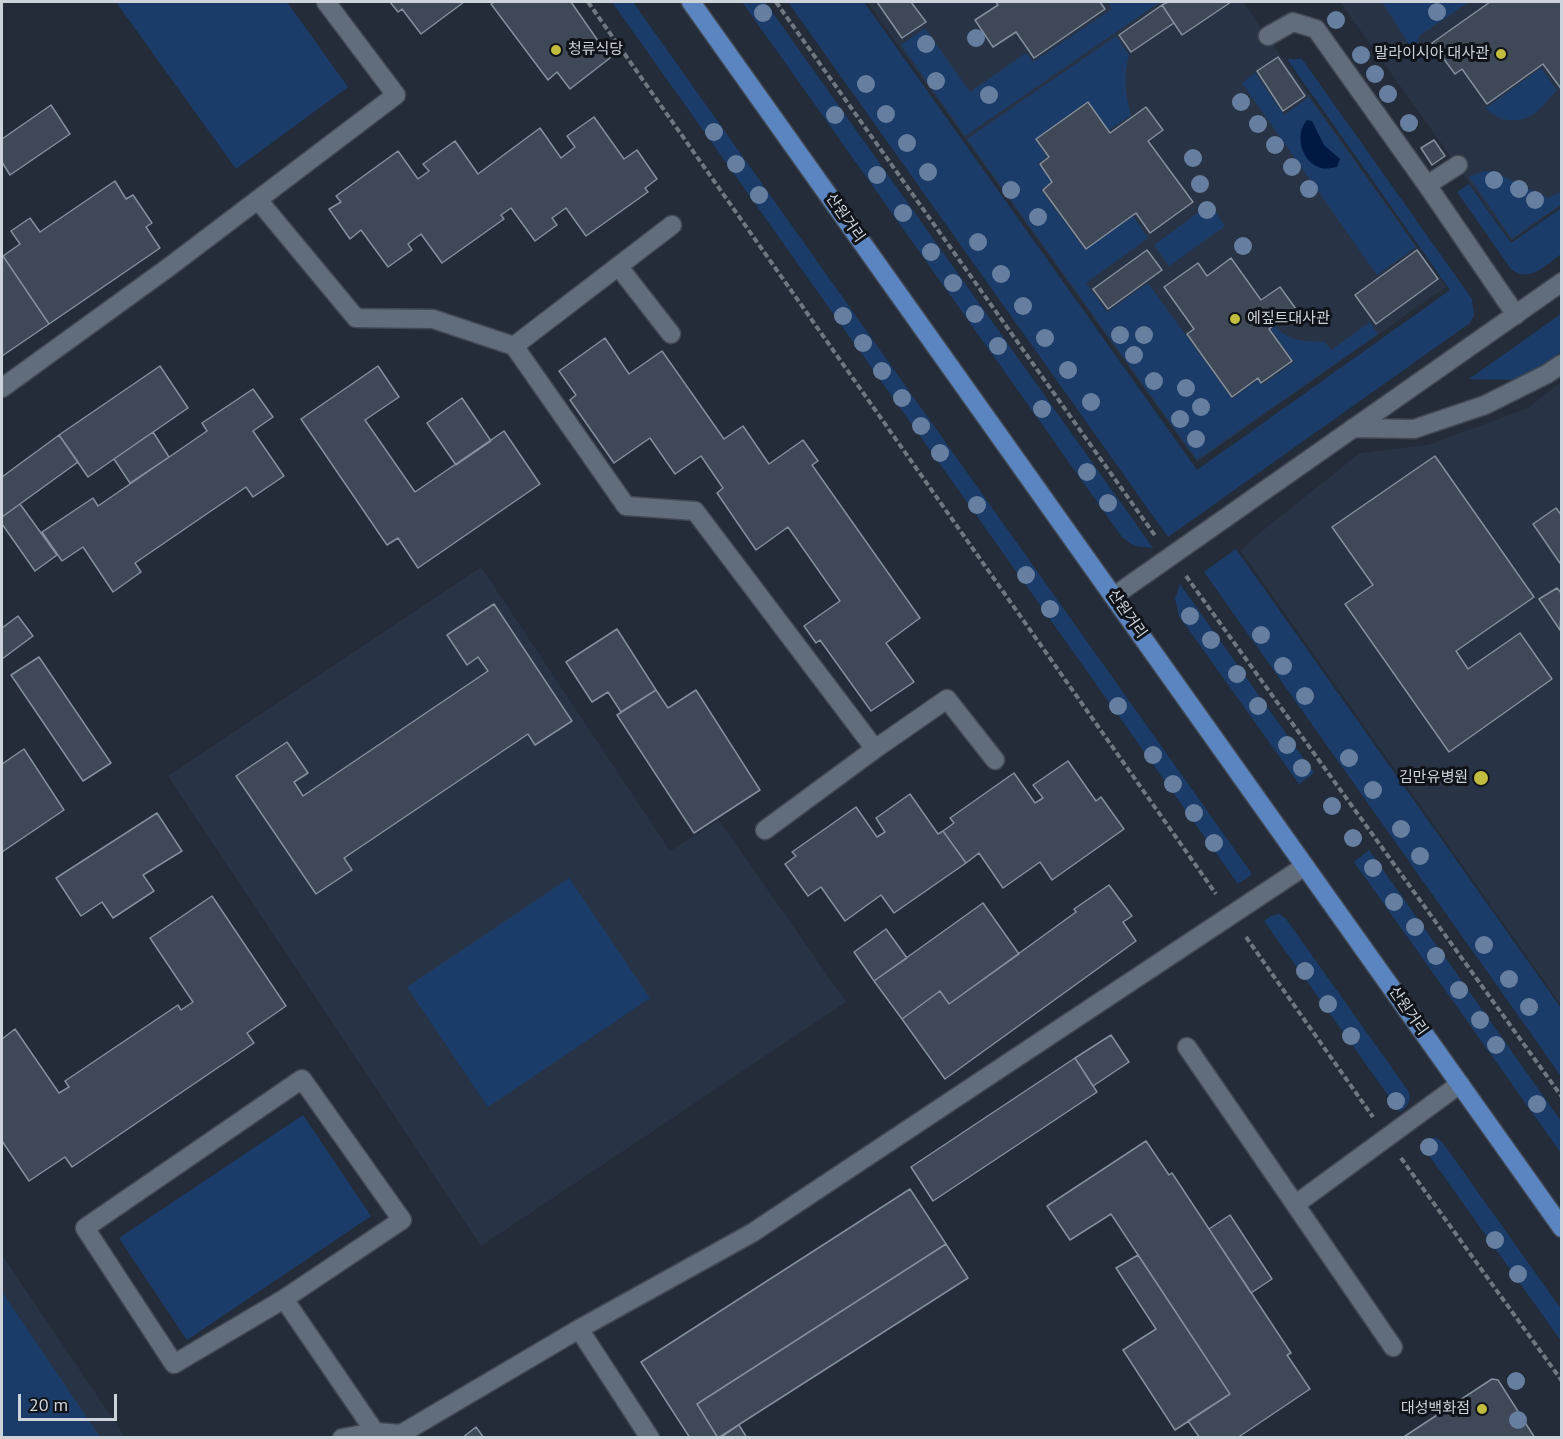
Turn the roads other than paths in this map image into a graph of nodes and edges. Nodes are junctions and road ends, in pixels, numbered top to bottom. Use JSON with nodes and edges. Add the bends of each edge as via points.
{"nodes":[{"id":1,"x":326,"y":2,"type":"edge"},
{"id":2,"x":691,"y":2,"type":"edge"},
{"id":3,"x":1268,"y":36,"type":"dead end"},
{"id":4,"x":1458,"y":165,"type":"dead end"},
{"id":5,"x":1427,"y":185,"type":"junction"},
{"id":6,"x":258,"y":200,"type":"junction"},
{"id":7,"x":672,"y":225,"type":"dead end"},
{"id":8,"x":618,"y":266,"type":"junction"},
{"id":9,"x":1562,"y":282,"type":"edge"},
{"id":10,"x":1516,"y":315,"type":"junction"},
{"id":11,"x":671,"y":334,"type":"dead end"},
{"id":12,"x":514,"y":346,"type":"junction"},
{"id":13,"x":1562,"y":364,"type":"edge"},
{"id":14,"x":2,"y":388,"type":"edge"},
{"id":15,"x":1353,"y":428,"type":"junction"},
{"id":16,"x":1114,"y":596,"type":"junction"},
{"id":17,"x":875,"y":749,"type":"junction"},
{"id":18,"x":995,"y":760,"type":"dead end"},
{"id":19,"x":765,"y":830,"type":"dead end"},
{"id":20,"x":1305,"y":866,"type":"junction"},
{"id":21,"x":1187,"y":1047,"type":"dead end"},
{"id":22,"x":1460,"y":1084,"type":"junction"},
{"id":23,"x":1296,"y":1204,"type":"junction"},
{"id":24,"x":1562,"y":1228,"type":"edge"},
{"id":25,"x":284,"y":1299,"type":"junction"},
{"id":26,"x":579,"y":1329,"type":"junction"},
{"id":27,"x":1393,"y":1347,"type":"dead end"},
{"id":28,"x":375,"y":1431,"type":"junction"},
{"id":29,"x":342,"y":1437,"type":"edge"},
{"id":30,"x":650,"y":1437,"type":"edge"}],
"edges":[{"from":1,"to":6,"type":"street","via":[[396,95]]},
{"from":2,"to":16,"type":"main road","name":"산원거리"},
{"from":3,"to":5,"type":"street","via":[[1293,22],[1316,29]]},
{"from":4,"to":5,"type":"street"},
{"from":5,"to":10,"type":"street"},
{"from":6,"to":12,"type":"street","via":[[356,318],[433,320]]},
{"from":6,"to":14,"type":"street"},
{"from":7,"to":8,"type":"street"},
{"from":8,"to":11,"type":"street"},
{"from":8,"to":12,"type":"street"},
{"from":9,"to":10,"type":"street"},
{"from":10,"to":15,"type":"street"},
{"from":12,"to":17,"type":"street","via":[[626,506],[695,512]]},
{"from":13,"to":15,"type":"street","via":[[1485,405],[1413,429]]},
{"from":15,"to":16,"type":"street"},
{"from":16,"to":20,"type":"main road","name":"산원거리"},
{"from":17,"to":18,"type":"street","via":[[947,699]]},
{"from":17,"to":19,"type":"street"},
{"from":20,"to":22,"type":"main road","name":"산원거리"},
{"from":20,"to":26,"type":"street","via":[[752,1233]]},
{"from":21,"to":23,"type":"street"},
{"from":22,"to":23,"type":"street"},
{"from":22,"to":24,"type":"main road","name":"산원거리"},
{"from":23,"to":27,"type":"street"},
{"from":25,"to":25,"type":"street","via":[[402,1221],[302,1079],[85,1228],[174,1364]]},
{"from":25,"to":28,"type":"street"},
{"from":26,"to":28,"type":"street","via":[[401,1434]]},
{"from":26,"to":30,"type":"street"},
{"from":28,"to":29,"type":"street"}]}
